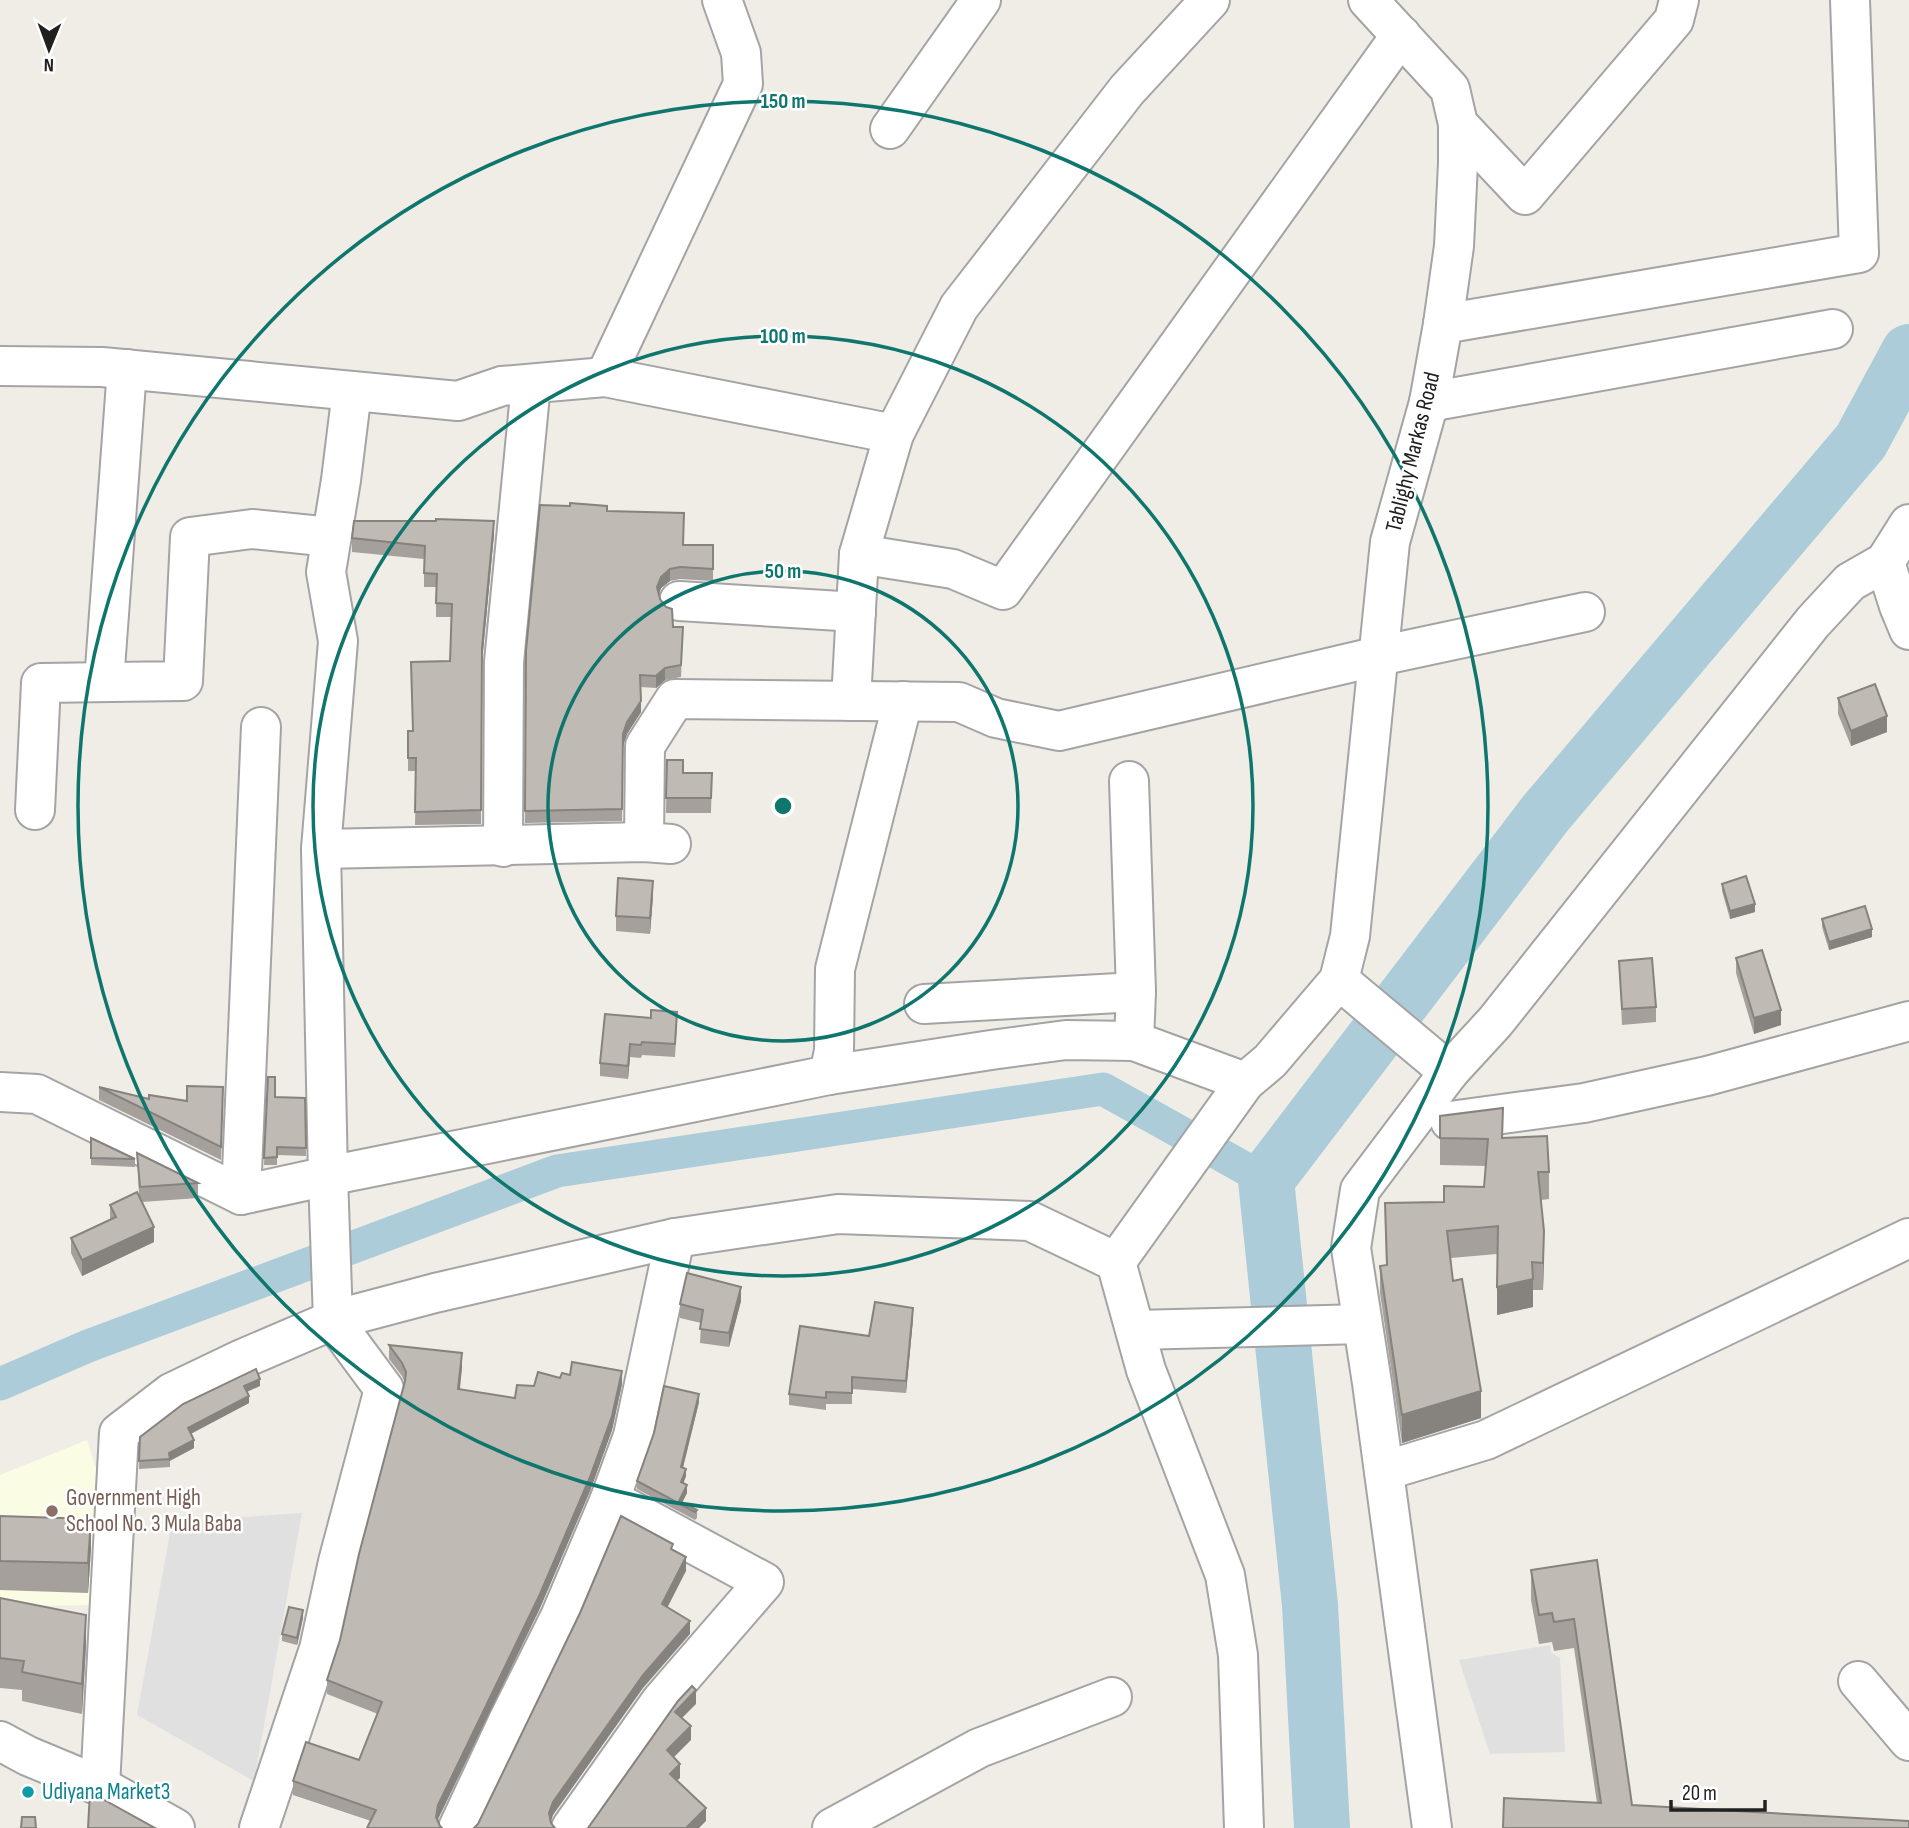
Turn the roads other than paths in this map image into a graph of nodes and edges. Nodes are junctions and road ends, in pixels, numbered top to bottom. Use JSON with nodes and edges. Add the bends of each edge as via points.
{"nodes":[{"id":1,"x":722,"y":0,"type":"edge"},
{"id":2,"x":981,"y":0,"type":"edge"},
{"id":3,"x":1210,"y":0,"type":"edge"},
{"id":4,"x":1368,"y":0,"type":"edge"},
{"id":5,"x":1679,"y":0,"type":"edge"},
{"id":6,"x":1850,"y":0,"type":"edge"},
{"id":7,"x":1401,"y":35,"type":"junction"},
{"id":8,"x":1458,"y":124,"type":"junction"},
{"id":9,"x":890,"y":129,"type":"dead end"},
{"id":10,"x":1443,"y":324,"type":"junction"},
{"id":11,"x":1833,"y":329,"type":"dead end"},
{"id":12,"x":0,"y":366,"type":"edge"},
{"id":13,"x":127,"y":369,"type":"junction"},
{"id":14,"x":605,"y":377,"type":"junction"},
{"id":15,"x":531,"y":384,"type":"junction"},
{"id":16,"x":352,"y":391,"type":"junction"},
{"id":17,"x":1429,"y":402,"type":"junction"},
{"id":18,"x":894,"y":435,"type":"junction"},
{"id":19,"x":1909,"y":524,"type":"edge"},
{"id":20,"x":331,"y":537,"type":"junction"},
{"id":21,"x":859,"y":554,"type":"junction"},
{"id":22,"x":1885,"y":562,"type":"junction"},
{"id":23,"x":679,"y":601,"type":"dead end"},
{"id":24,"x":856,"y":611,"type":"junction"},
{"id":25,"x":1584,"y":612,"type":"dead end"},
{"id":26,"x":1909,"y":630,"type":"edge"},
{"id":27,"x":1379,"y":656,"type":"junction"},
{"id":28,"x":104,"y":682,"type":"junction"},
{"id":29,"x":851,"y":701,"type":"junction"},
{"id":30,"x":904,"y":701,"type":"junction"},
{"id":31,"x":261,"y":727,"type":"dead end"},
{"id":32,"x":1129,"y":781,"type":"dead end"},
{"id":33,"x":35,"y":810,"type":"dead end"},
{"id":34,"x":503,"y":847,"type":"junction"},
{"id":35,"x":321,"y":849,"type":"junction"},
{"id":36,"x":1339,"y":980,"type":"junction"},
{"id":37,"x":1136,"y":992,"type":"junction"},
{"id":38,"x":924,"y":1004,"type":"dead end"},
{"id":39,"x":1909,"y":1021,"type":"edge"},
{"id":40,"x":1134,"y":1041,"type":"junction"},
{"id":41,"x":1449,"y":1072,"type":"junction"},
{"id":42,"x":829,"y":1075,"type":"junction"},
{"id":43,"x":1245,"y":1082,"type":"junction"},
{"id":44,"x":0,"y":1092,"type":"edge"},
{"id":45,"x":1408,"y":1126,"type":"junction"},
{"id":46,"x":327,"y":1175,"type":"junction"},
{"id":47,"x":241,"y":1195,"type":"junction"},
{"id":48,"x":675,"y":1238,"type":"junction"},
{"id":49,"x":1909,"y":1238,"type":"edge"},
{"id":50,"x":1116,"y":1262,"type":"junction"},
{"id":51,"x":333,"y":1320,"type":"junction"},
{"id":52,"x":1353,"y":1324,"type":"junction"},
{"id":53,"x":1144,"y":1329,"type":"junction"},
{"id":54,"x":1384,"y":1471,"type":"junction"},
{"id":55,"x":610,"y":1499,"type":"junction"},
{"id":56,"x":1858,"y":1681,"type":"dead end"},
{"id":57,"x":1112,"y":1697,"type":"dead end"},
{"id":58,"x":0,"y":1741,"type":"edge"},
{"id":59,"x":1909,"y":1741,"type":"edge"},
{"id":60,"x":100,"y":1786,"type":"junction"},
{"id":61,"x":175,"y":1828,"type":"edge"},
{"id":62,"x":259,"y":1828,"type":"edge"},
{"id":63,"x":458,"y":1828,"type":"edge"},
{"id":64,"x":571,"y":1828,"type":"edge"},
{"id":65,"x":832,"y":1828,"type":"edge"},
{"id":66,"x":1244,"y":1828,"type":"edge"},
{"id":67,"x":1432,"y":1828,"type":"edge"}],
"edges":[{"from":1,"to":14,"type":"street","via":[[741,53],[743,84],[642,273]]},
{"from":2,"to":9,"type":"street"},
{"from":3,"to":18,"type":"street","via":[[1127,90],[959,307]]},
{"from":4,"to":7,"type":"street","name":"Tablighy Markas Road"},
{"from":5,"to":8,"type":"street","via":[[1674,20],[1525,195]]},
{"from":6,"to":10,"type":"street","via":[[1859,253]]},
{"from":7,"to":8,"type":"street","name":"Tablighy Markas Road","via":[[1450,89]]},
{"from":7,"to":21,"type":"street","via":[[1003,590],[953,569]]},
{"from":8,"to":10,"type":"street","name":"Tablighy Markas Road","via":[[1454,246]]},
{"from":10,"to":17,"type":"street","name":"Tablighy Markas Road"},
{"from":11,"to":17,"type":"street"},
{"from":12,"to":13,"type":"street"},
{"from":13,"to":16,"type":"street"},
{"from":13,"to":28,"type":"street"},
{"from":14,"to":15,"type":"street"},
{"from":14,"to":18,"type":"street"},
{"from":15,"to":16,"type":"street","via":[[502,386],[458,401]]},
{"from":15,"to":34,"type":"street","via":[[504,662]]},
{"from":16,"to":20,"type":"street"},
{"from":17,"to":27,"type":"street","name":"Tablighy Markas Road","via":[[1390,542]]},
{"from":18,"to":21,"type":"street"},
{"from":19,"to":22,"type":"street"},
{"from":20,"to":28,"type":"street","via":[[252,529],[190,537],[183,681]]},
{"from":20,"to":35,"type":"street","via":[[326,572],[338,640]]},
{"from":21,"to":24,"type":"street"},
{"from":22,"to":26,"type":"street"},
{"from":22,"to":41,"type":"street","via":[[1850,582],[1813,622],[1495,1022]]},
{"from":23,"to":24,"type":"street"},
{"from":24,"to":29,"type":"street"},
{"from":25,"to":27,"type":"street"},
{"from":27,"to":30,"type":"street","via":[[1059,731],[996,718],[959,702]]},
{"from":27,"to":36,"type":"street","name":"Tablighy Markas Road","via":[[1350,936]]},
{"from":28,"to":33,"type":"street","via":[[41,683]]},
{"from":29,"to":30,"type":"street"},
{"from":29,"to":34,"type":"street","via":[[675,698],[646,746],[658,843]]},
{"from":30,"to":42,"type":"street","via":[[835,969],[834,1051]]},
{"from":31,"to":47,"type":"street"},
{"from":32,"to":37,"type":"street"},
{"from":34,"to":35,"type":"street"},
{"from":35,"to":46,"type":"street"},
{"from":36,"to":41,"type":"street"},
{"from":36,"to":43,"type":"street","via":[[1270,1061]]},
{"from":37,"to":38,"type":"street"},
{"from":37,"to":40,"type":"street"},
{"from":39,"to":45,"type":"street","via":[[1707,1076],[1584,1103]]},
{"from":40,"to":42,"type":"street","via":[[1066,1040]]},
{"from":40,"to":43,"type":"street"},
{"from":41,"to":45,"type":"street"},
{"from":42,"to":46,"type":"street"},
{"from":43,"to":50,"type":"street"},
{"from":44,"to":47,"type":"street","via":[[37,1094]]},
{"from":45,"to":52,"type":"street","via":[[1360,1190],[1351,1248]]},
{"from":46,"to":47,"type":"street"},
{"from":46,"to":51,"type":"street"},
{"from":48,"to":50,"type":"street","via":[[838,1214],[1030,1221]]},
{"from":48,"to":51,"type":"street"},
{"from":48,"to":55,"type":"street","via":[[634,1436]]},
{"from":49,"to":54,"type":"street","via":[[1486,1440]]},
{"from":50,"to":53,"type":"street"},
{"from":51,"to":60,"type":"street","via":[[172,1393],[119,1433]]},
{"from":51,"to":62,"type":"street","via":[[384,1389],[319,1649]]},
{"from":52,"to":53,"type":"street"},
{"from":52,"to":54,"type":"street"},
{"from":53,"to":66,"type":"street","via":[[1146,1370],[1224,1575],[1238,1655]]},
{"from":54,"to":67,"type":"street"},
{"from":55,"to":63,"type":"street","via":[[560,1617]]},
{"from":55,"to":64,"type":"street","via":[[764,1582],[661,1701]]},
{"from":56,"to":59,"type":"street"},
{"from":57,"to":65,"type":"street","via":[[979,1748]]},
{"from":58,"to":60,"type":"street"},
{"from":60,"to":61,"type":"street"}]}
